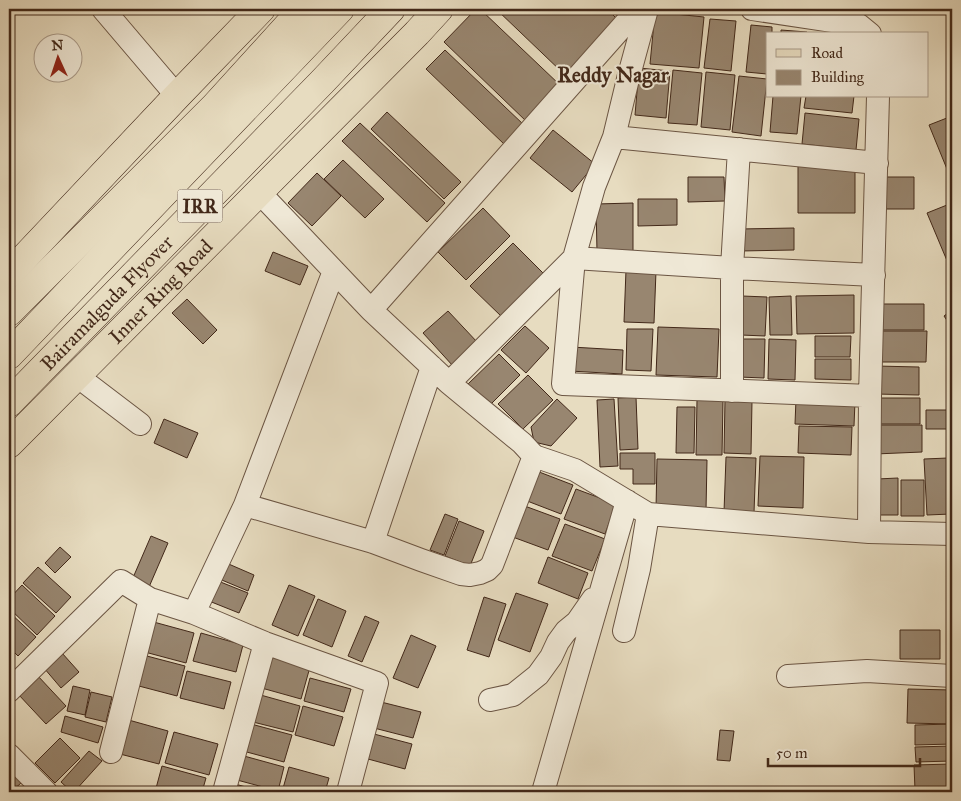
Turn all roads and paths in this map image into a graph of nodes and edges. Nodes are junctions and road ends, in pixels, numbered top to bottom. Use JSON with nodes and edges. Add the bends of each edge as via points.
{"nodes":[{"id":1,"x":103,"y":9,"type":"edge"},
{"id":2,"x":261,"y":9,"type":"edge"},
{"id":3,"x":303,"y":9,"type":"edge"},
{"id":4,"x":340,"y":9,"type":"edge"},
{"id":5,"x":392,"y":9,"type":"edge"},
{"id":6,"x":439,"y":9,"type":"edge"},
{"id":7,"x":638,"y":9,"type":"edge"},
{"id":8,"x":647,"y":9,"type":"edge"},
{"id":9,"x":752,"y":9,"type":"edge"},
{"id":10,"x":868,"y":32,"type":"edge"},
{"id":11,"x":417,"y":33,"type":"junction"},
{"id":12,"x":177,"y":96,"type":"junction"},
{"id":13,"x":878,"y":98,"type":"edge"},
{"id":14,"x":614,"y":137,"type":"junction"},
{"id":15,"x":739,"y":149,"type":"junction"},
{"id":16,"x":877,"y":163,"type":"junction"},
{"id":17,"x":259,"y":192,"type":"junction"},
{"id":18,"x":574,"y":258,"type":"junction"},
{"id":19,"x":732,"y":268,"type":"junction"},
{"id":20,"x":334,"y":271,"type":"junction"},
{"id":21,"x":9,"y":274,"type":"edge"},
{"id":22,"x":874,"y":275,"type":"junction"},
{"id":23,"x":371,"y":310,"type":"junction"},
{"id":24,"x":9,"y":312,"type":"edge"},
{"id":25,"x":9,"y":355,"type":"edge"},
{"id":26,"x":432,"y":366,"type":"junction"},
{"id":27,"x":76,"y":376,"type":"junction"},
{"id":28,"x":449,"y":383,"type":"junction"},
{"id":29,"x":732,"y":391,"type":"junction"},
{"id":30,"x":870,"y":396,"type":"junction"},
{"id":31,"x":9,"y":403,"type":"edge"},
{"id":32,"x":140,"y":424,"type":"dead end"},
{"id":33,"x":9,"y":444,"type":"edge"},
{"id":34,"x":534,"y":456,"type":"junction"},
{"id":35,"x":627,"y":501,"type":"junction"},
{"id":36,"x":245,"y":504,"type":"junction"},
{"id":37,"x":648,"y":514,"type":"junction"},
{"id":38,"x":869,"y":532,"type":"junction"},
{"id":39,"x":952,"y":534,"type":"edge"},
{"id":40,"x":373,"y":542,"type":"junction"},
{"id":41,"x":600,"y":591,"type":"junction"},
{"id":42,"x":150,"y":599,"type":"junction"},
{"id":43,"x":194,"y":614,"type":"junction"},
{"id":44,"x":624,"y":631,"type":"dead end"},
{"id":45,"x":265,"y":643,"type":"junction"},
{"id":46,"x":788,"y":676,"type":"dead end"},
{"id":47,"x":952,"y":676,"type":"edge"},
{"id":48,"x":9,"y":691,"type":"edge"},
{"id":49,"x":490,"y":700,"type":"dead end"},
{"id":50,"x":110,"y":752,"type":"dead end"},
{"id":51,"x":9,"y":755,"type":"edge"},
{"id":52,"x":46,"y":792,"type":"edge"},
{"id":53,"x":224,"y":792,"type":"edge"},
{"id":54,"x":348,"y":792,"type":"edge"},
{"id":55,"x":543,"y":792,"type":"edge"}],
"edges":[{"from":1,"to":12,"type":"street"},
{"from":2,"to":12,"type":"main road"},
{"from":3,"to":24,"type":"main road","via":[[215,106]]},
{"from":4,"to":25,"type":"main road","name":"Bairamalguda Flyover","number":"IRR"},
{"from":5,"to":11,"type":"main road"},
{"from":5,"to":31,"type":"main road","name":"Bairamalguda Flyover","number":"IRR"},
{"from":6,"to":11,"type":"main road","name":"Inner Ring Road"},
{"from":7,"to":23,"type":"street"},
{"from":8,"to":14,"type":"street"},
{"from":9,"to":10,"type":"street","via":[[859,24]]},
{"from":11,"to":17,"type":"main road","name":"Inner Ring Road"},
{"from":12,"to":21,"type":"main road"},
{"from":13,"to":16,"type":"street"},
{"from":14,"to":15,"type":"street"},
{"from":14,"to":18,"type":"street","via":[[594,187]]},
{"from":15,"to":16,"type":"street"},
{"from":15,"to":19,"type":"street"},
{"from":16,"to":22,"type":"street"},
{"from":17,"to":20,"type":"street"},
{"from":17,"to":27,"type":"main road","name":"Inner Ring Road"},
{"from":18,"to":19,"type":"street"},
{"from":18,"to":28,"type":"street"},
{"from":18,"to":29,"type":"street","via":[[563,384]]},
{"from":19,"to":22,"type":"street"},
{"from":19,"to":29,"type":"street"},
{"from":20,"to":23,"type":"street"},
{"from":20,"to":36,"type":"street"},
{"from":22,"to":30,"type":"street"},
{"from":23,"to":26,"type":"street"},
{"from":26,"to":28,"type":"street"},
{"from":26,"to":40,"type":"street"},
{"from":27,"to":32,"type":"street"},
{"from":27,"to":33,"type":"main road","name":"Inner Ring Road"},
{"from":28,"to":34,"type":"street"},
{"from":29,"to":30,"type":"street"},
{"from":30,"to":38,"type":"street"},
{"from":34,"to":35,"type":"street","via":[[575,470]]},
{"from":34,"to":40,"type":"street","via":[[492,565],[487,570],[460,574]]},
{"from":35,"to":37,"type":"street"},
{"from":35,"to":41,"type":"street"},
{"from":36,"to":40,"type":"street"},
{"from":36,"to":43,"type":"street"},
{"from":37,"to":38,"type":"street"},
{"from":37,"to":44,"type":"street"},
{"from":38,"to":39,"type":"street"},
{"from":41,"to":49,"type":"street","via":[[577,622],[566,631],[538,675],[513,695]]},
{"from":41,"to":55,"type":"street"},
{"from":42,"to":43,"type":"street"},
{"from":42,"to":48,"type":"street","via":[[121,580]]},
{"from":42,"to":50,"type":"street"},
{"from":43,"to":45,"type":"street"},
{"from":45,"to":53,"type":"street"},
{"from":45,"to":54,"type":"street","via":[[377,683]]},
{"from":46,"to":47,"type":"street","via":[[868,671]]},
{"from":51,"to":52,"type":"street"}]}
